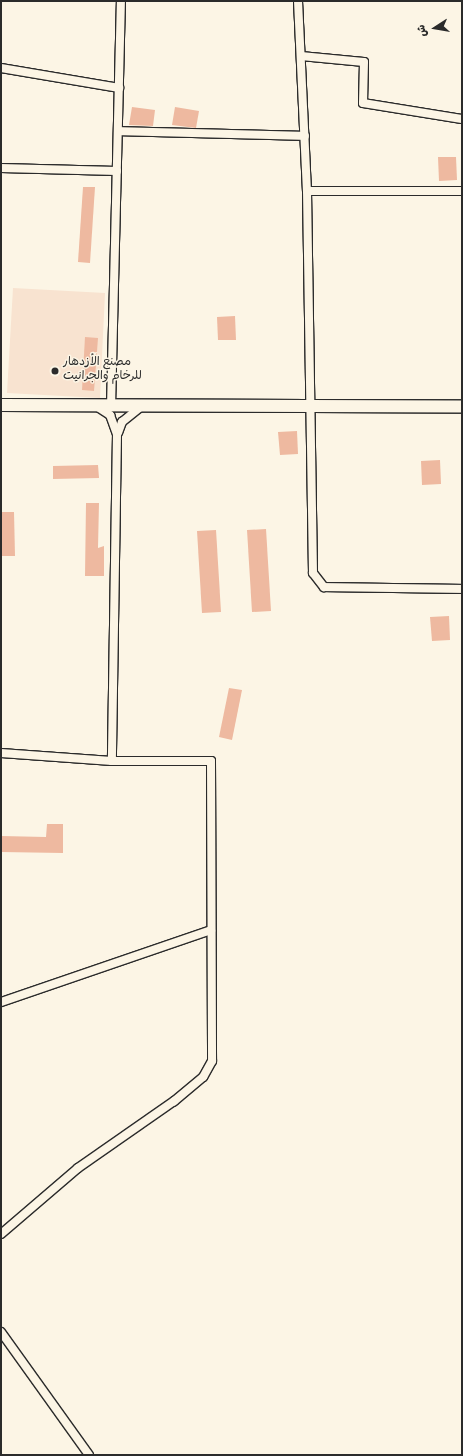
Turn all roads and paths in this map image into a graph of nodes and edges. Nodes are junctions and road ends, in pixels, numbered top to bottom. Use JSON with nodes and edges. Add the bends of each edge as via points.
{"nodes":[{"id":1,"x":121,"y":1,"type":"edge"},
{"id":2,"x":298,"y":1,"type":"edge"},
{"id":3,"x":301,"y":56,"type":"junction"},
{"id":4,"x":1,"y":68,"type":"edge"},
{"id":5,"x":119,"y":88,"type":"junction"},
{"id":6,"x":462,"y":119,"type":"edge"},
{"id":7,"x":118,"y":131,"type":"junction"},
{"id":8,"x":305,"y":136,"type":"junction"},
{"id":9,"x":1,"y":168,"type":"edge"},
{"id":10,"x":117,"y":171,"type":"junction"},
{"id":11,"x":307,"y":191,"type":"junction"},
{"id":12,"x":462,"y":191,"type":"edge"},
{"id":13,"x":1,"y":405,"type":"edge"},
{"id":14,"x":95,"y":406,"type":"junction"},
{"id":15,"x":111,"y":407,"type":"junction"},
{"id":16,"x":139,"y":408,"type":"junction"},
{"id":17,"x":462,"y":408,"type":"edge"},
{"id":18,"x":310,"y":409,"type":"junction"},
{"id":19,"x":118,"y":434,"type":"junction"},
{"id":20,"x":462,"y":589,"type":"edge"},
{"id":21,"x":1,"y":753,"type":"edge"},
{"id":22,"x":112,"y":761,"type":"junction"},
{"id":23,"x":211,"y":930,"type":"junction"},
{"id":24,"x":1,"y":1002,"type":"edge"},
{"id":25,"x":1,"y":1234,"type":"edge"},
{"id":26,"x":1,"y":1332,"type":"edge"},
{"id":27,"x":89,"y":1455,"type":"edge"}],
"edges":[{"from":1,"to":5,"type":"street"},
{"from":2,"to":3,"type":"street"},
{"from":3,"to":6,"type":"street","via":[[364,62],[363,103]]},
{"from":3,"to":8,"type":"street"},
{"from":4,"to":5,"type":"street"},
{"from":5,"to":7,"type":"street"},
{"from":7,"to":8,"type":"street"},
{"from":7,"to":10,"type":"street"},
{"from":8,"to":11,"type":"street"},
{"from":9,"to":10,"type":"street"},
{"from":10,"to":15,"type":"street"},
{"from":11,"to":12,"type":"street"},
{"from":11,"to":18,"type":"street"},
{"from":13,"to":14,"type":"street"},
{"from":14,"to":15,"type":"street"},
{"from":14,"to":19,"type":"street","via":[[110,415]]},
{"from":15,"to":16,"type":"street"},
{"from":16,"to":18,"type":"street"},
{"from":16,"to":19,"type":"street","via":[[122,422]]},
{"from":17,"to":18,"type":"street"},
{"from":18,"to":20,"type":"street","via":[[313,573],[318,582],[324,587]]},
{"from":19,"to":22,"type":"street"},
{"from":21,"to":22,"type":"street"},
{"from":22,"to":23,"type":"street","via":[[211,761]]},
{"from":23,"to":24,"type":"street"},
{"from":23,"to":25,"type":"street","via":[[212,1061],[208,1071],[174,1100],[78,1168]]},
{"from":26,"to":27,"type":"street"}]}
